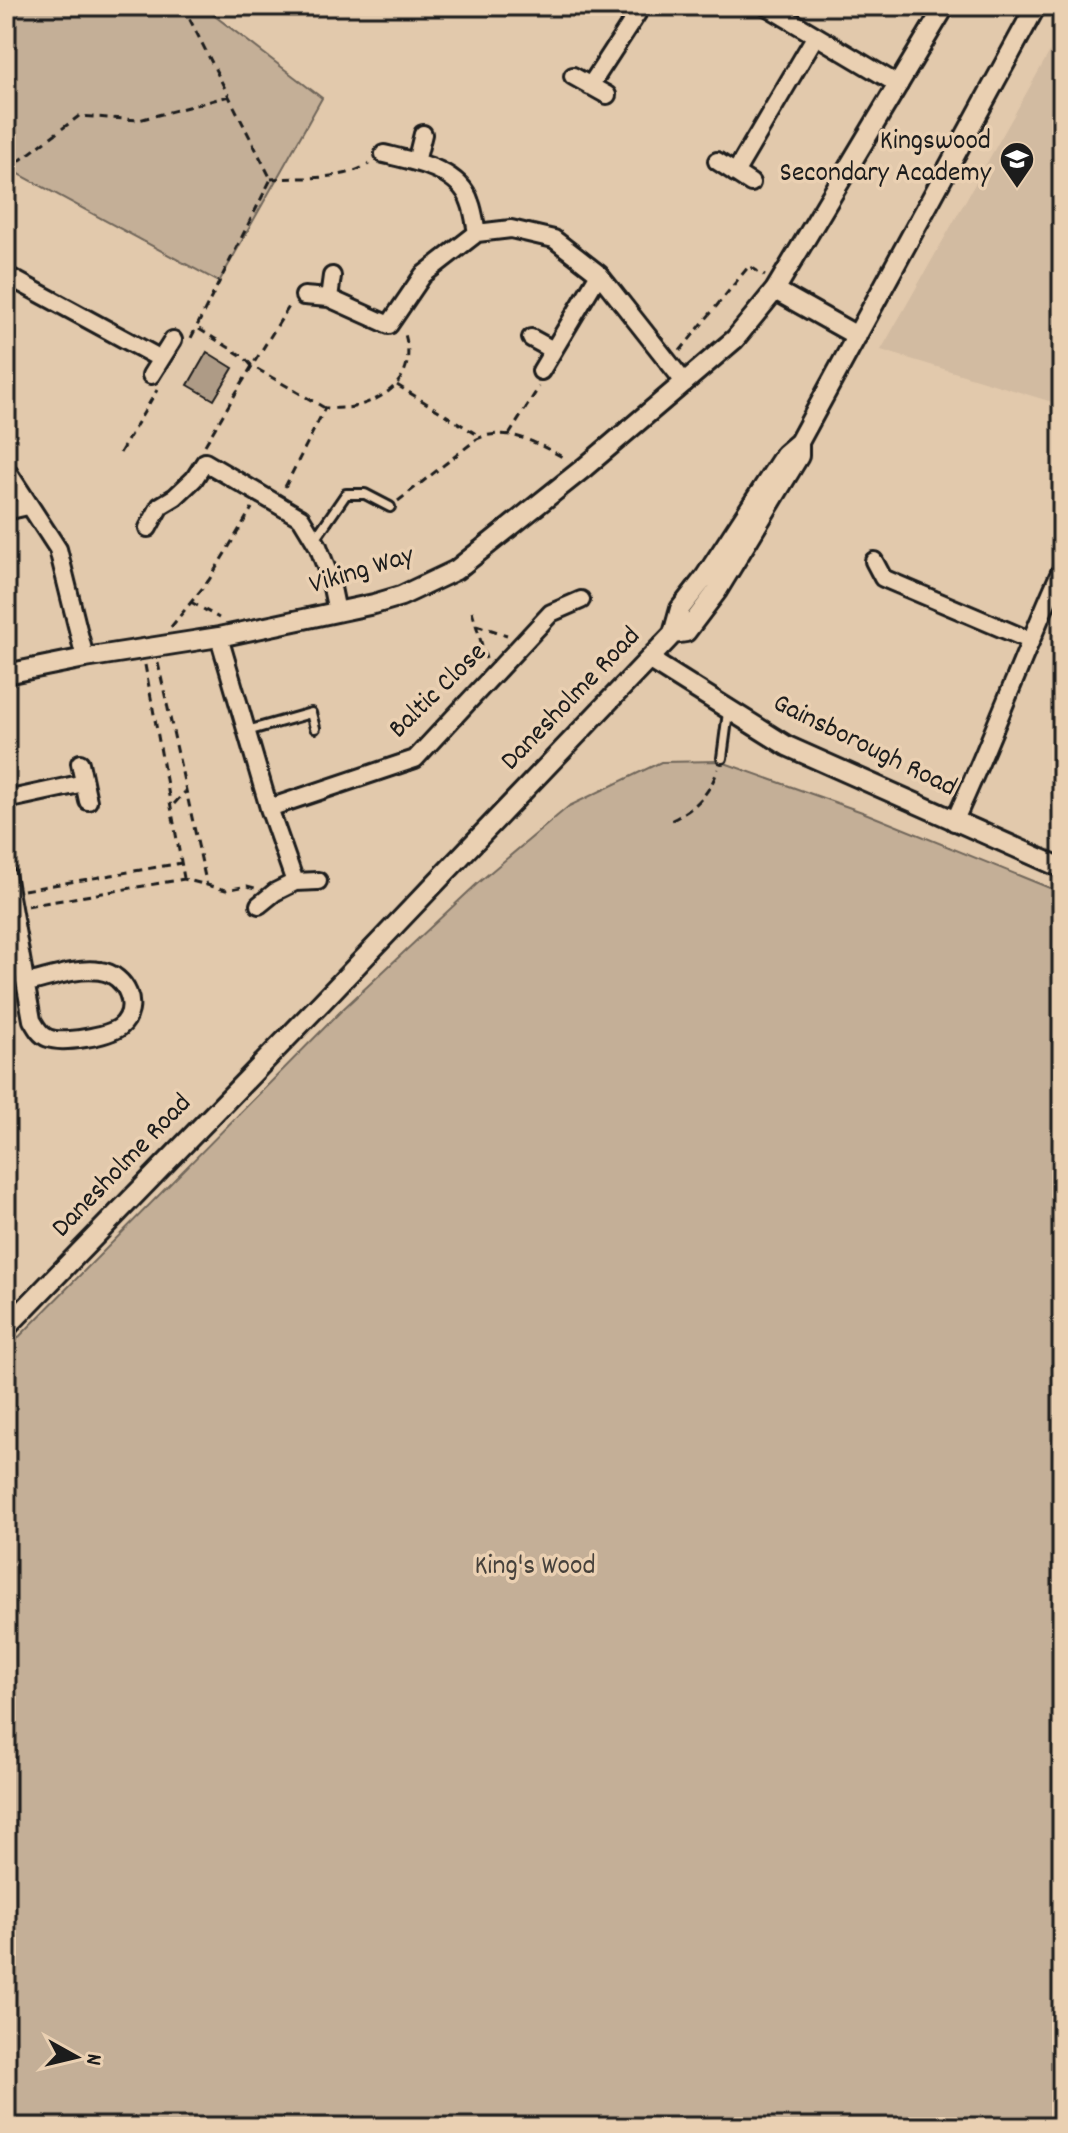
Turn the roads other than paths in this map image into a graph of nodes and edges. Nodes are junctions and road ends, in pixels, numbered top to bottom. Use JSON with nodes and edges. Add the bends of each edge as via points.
{"nodes":[{"id":1,"x":642,"y":6,"type":"edge"},
{"id":2,"x":766,"y":6,"type":"edge"},
{"id":3,"x":945,"y":6,"type":"edge"},
{"id":4,"x":1036,"y":6,"type":"edge"},
{"id":5,"x":815,"y":37,"type":"junction"},
{"id":6,"x":573,"y":76,"type":"dead end"},
{"id":7,"x":899,"y":85,"type":"junction"},
{"id":8,"x":590,"y":86,"type":"junction"},
{"id":9,"x":607,"y":95,"type":"dead end"},
{"id":10,"x":423,"y":134,"type":"dead end"},
{"id":11,"x":384,"y":154,"type":"road end"},
{"id":12,"x":717,"y":161,"type":"dead end"},
{"id":13,"x":416,"y":162,"type":"junction"},
{"id":14,"x":735,"y":173,"type":"junction"},
{"id":15,"x":751,"y":183,"type":"dead end"},
{"id":16,"x":477,"y":233,"type":"junction"},
{"id":17,"x":599,"y":274,"type":"junction"},
{"id":18,"x":6,"y":275,"type":"edge"},
{"id":19,"x":332,"y":276,"type":"dead end"},
{"id":20,"x":776,"y":287,"type":"junction"},
{"id":21,"x":304,"y":296,"type":"road end"},
{"id":22,"x":329,"y":298,"type":"junction"},
{"id":23,"x":857,"y":336,"type":"junction"},
{"id":24,"x":531,"y":338,"type":"dead end"},
{"id":25,"x":181,"y":340,"type":"road end"},
{"id":26,"x":553,"y":350,"type":"junction"},
{"id":27,"x":161,"y":359,"type":"junction"},
{"id":28,"x":541,"y":371,"type":"road end"},
{"id":29,"x":155,"y":382,"type":"road end"},
{"id":30,"x":685,"y":383,"type":"junction"},
{"id":31,"x":6,"y":469,"type":"edge"},
{"id":32,"x":28,"y":506,"type":"junction"},
{"id":33,"x":390,"y":507,"type":"road end"},
{"id":34,"x":6,"y":511,"type":"edge"},
{"id":35,"x":148,"y":528,"type":"dead end"},
{"id":36,"x":315,"y":539,"type":"junction"},
{"id":37,"x":874,"y":561,"type":"dead end"},
{"id":38,"x":1062,"y":568,"type":"edge"},
{"id":39,"x":581,"y":600,"type":"dead end"},
{"id":40,"x":337,"y":612,"type":"junction"},
{"id":41,"x":219,"y":637,"type":"junction"},
{"id":42,"x":1029,"y":640,"type":"junction"},
{"id":43,"x":85,"y":658,"type":"junction"},
{"id":44,"x":650,"y":660,"type":"junction"},
{"id":45,"x":6,"y":674,"type":"edge"},
{"id":46,"x":728,"y":711,"type":"junction"},
{"id":47,"x":315,"y":728,"type":"dead end"},
{"id":48,"x":247,"y":731,"type":"junction"},
{"id":49,"x":722,"y":758,"type":"road end"},
{"id":50,"x":80,"y":763,"type":"dead end"},
{"id":51,"x":84,"y":783,"type":"junction"},
{"id":52,"x":6,"y":800,"type":"edge"},
{"id":53,"x":88,"y":801,"type":"dead end"},
{"id":54,"x":269,"y":808,"type":"junction"},
{"id":55,"x":954,"y":822,"type":"junction"},
{"id":56,"x":1062,"y":868,"type":"edge"},
{"id":57,"x":6,"y":874,"type":"edge"},
{"id":58,"x":318,"y":881,"type":"dead end"},
{"id":59,"x":295,"y":882,"type":"junction"},
{"id":60,"x":259,"y":905,"type":"dead end"},
{"id":61,"x":13,"y":963,"type":"edge"},
{"id":62,"x":27,"y":983,"type":"junction"},
{"id":63,"x":6,"y":1328,"type":"edge"}],
"edges":[{"from":1,"to":8,"type":"street"},
{"from":2,"to":5,"type":"street"},
{"from":3,"to":7,"type":"street","name":"Viking Way"},
{"from":4,"to":23,"type":"street","name":"Danesholme Road"},
{"from":5,"to":7,"type":"street"},
{"from":5,"to":14,"type":"street"},
{"from":6,"to":8,"type":"street"},
{"from":7,"to":20,"type":"street","name":"Viking Way"},
{"from":8,"to":9,"type":"street"},
{"from":10,"to":13,"type":"street"},
{"from":11,"to":13,"type":"street"},
{"from":12,"to":14,"type":"street"},
{"from":13,"to":16,"type":"street","via":[[454,181],[470,198]]},
{"from":14,"to":15,"type":"street"},
{"from":16,"to":17,"type":"street","via":[[511,229],[554,239]]},
{"from":16,"to":22,"type":"street","via":[[423,275],[389,325]]},
{"from":17,"to":26,"type":"street"},
{"from":17,"to":30,"type":"street"},
{"from":18,"to":27,"type":"street"},
{"from":19,"to":22,"type":"street"},
{"from":20,"to":23,"type":"street"},
{"from":20,"to":30,"type":"street","name":"Viking Way","via":[[735,339]]},
{"from":21,"to":22,"type":"street"},
{"from":23,"to":44,"type":"street","name":"Danesholme Road","via":[[799,442],[785,454],[680,609],[673,634]]},
{"from":24,"to":26,"type":"street"},
{"from":25,"to":27,"type":"street"},
{"from":26,"to":28,"type":"street"},
{"from":27,"to":29,"type":"street"},
{"from":30,"to":40,"type":"street","name":"Viking Way","via":[[456,570],[401,596]]},
{"from":31,"to":32,"type":"street"},
{"from":32,"to":34,"type":"street"},
{"from":32,"to":43,"type":"street","via":[[58,549]]},
{"from":33,"to":36,"type":"lane","via":[[365,494],[346,494]]},
{"from":35,"to":36,"type":"street","via":[[160,506],[194,479],[205,462],[301,518]]},
{"from":36,"to":40,"type":"street"},
{"from":37,"to":42,"type":"street","via":[[883,578]]},
{"from":38,"to":42,"type":"street"},
{"from":39,"to":54,"type":"street","name":"Baltic Close","via":[[551,613],[415,759]]},
{"from":40,"to":41,"type":"street","name":"Viking Way"},
{"from":41,"to":43,"type":"street","name":"Viking Way"},
{"from":41,"to":48,"type":"street"},
{"from":42,"to":55,"type":"street","via":[[1000,722]]},
{"from":43,"to":45,"type":"street","name":"Viking Way"},
{"from":44,"to":46,"type":"street","name":"Gainsborough Road"},
{"from":44,"to":63,"type":"street","name":"Danesholme Road"},
{"from":46,"to":49,"type":"lane"},
{"from":46,"to":55,"type":"street","name":"Gainsborough Road","via":[[787,746]]},
{"from":47,"to":48,"type":"lane","via":[[311,713]]},
{"from":48,"to":54,"type":"street"},
{"from":50,"to":51,"type":"street"},
{"from":51,"to":52,"type":"street"},
{"from":51,"to":53,"type":"street"},
{"from":54,"to":59,"type":"street"},
{"from":55,"to":56,"type":"street","name":"Gainsborough Road"},
{"from":57,"to":61,"type":"street"},
{"from":58,"to":59,"type":"street"},
{"from":59,"to":60,"type":"street"},
{"from":61,"to":62,"type":"street"},
{"from":62,"to":62,"type":"street","via":[[97,970],[109,973],[127,989],[127,1019],[96,1036],[47,1038],[32,1020]]}]}
